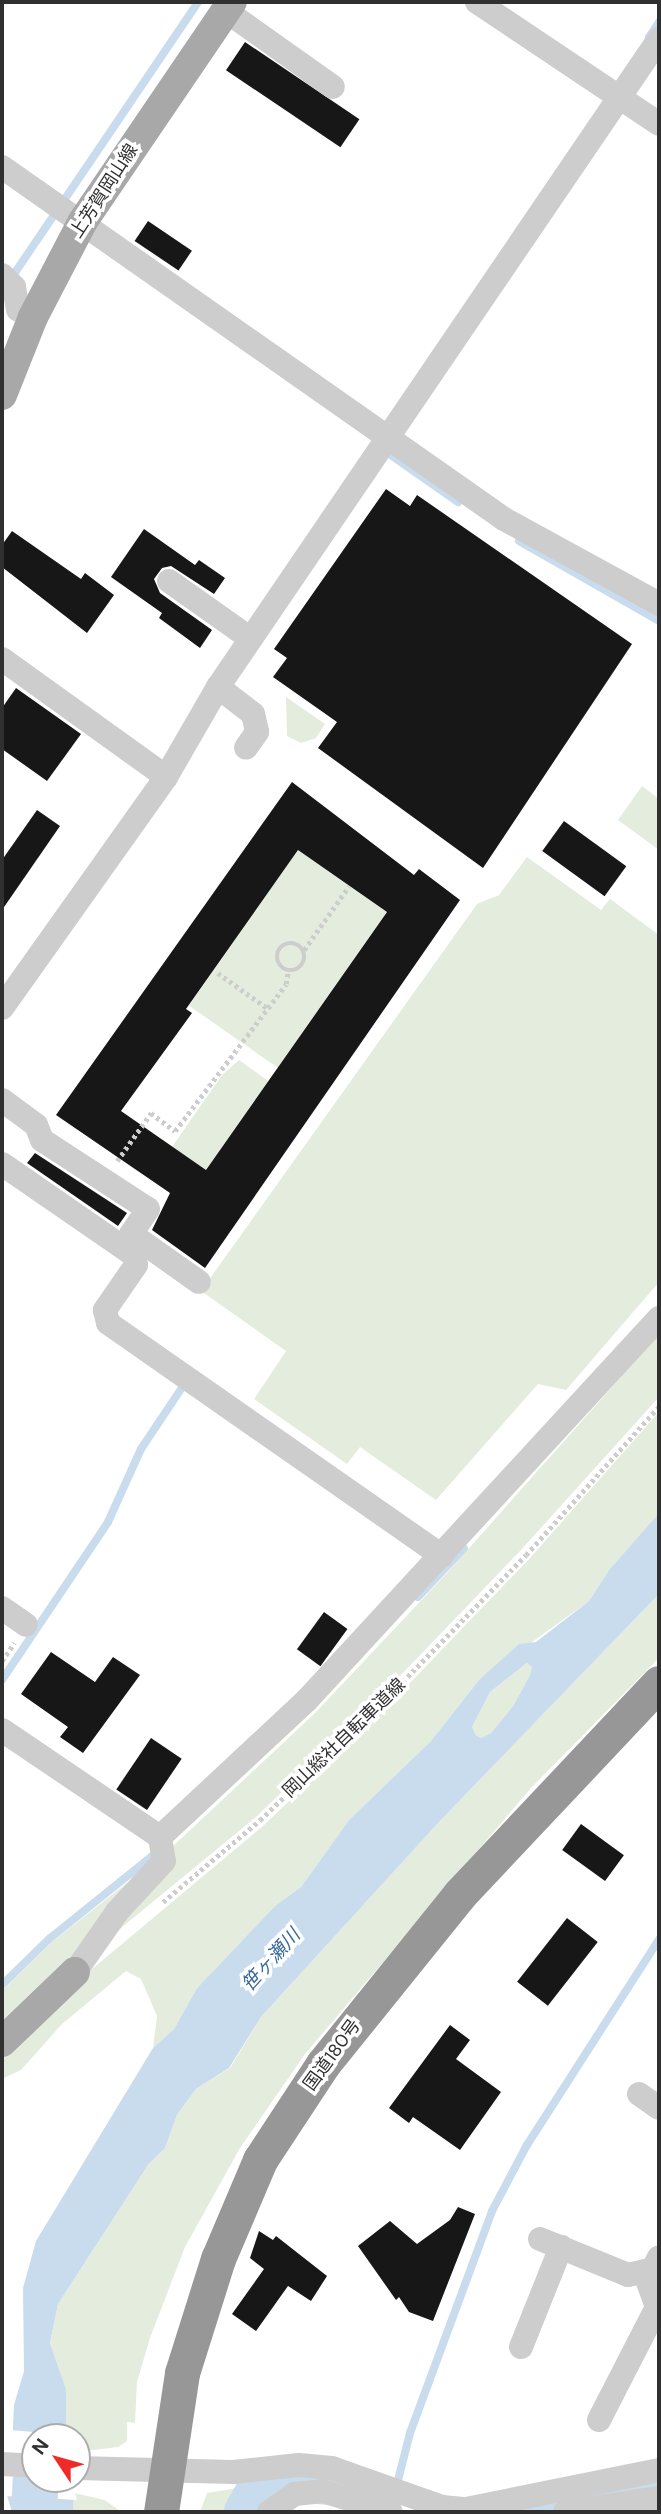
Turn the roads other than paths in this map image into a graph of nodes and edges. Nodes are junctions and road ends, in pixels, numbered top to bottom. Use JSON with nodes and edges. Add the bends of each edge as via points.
{"nodes":[{"id":1,"x":477,"y":2,"type":"edge"},
{"id":2,"x":229,"y":7,"type":"edge"},
{"id":3,"x":659,"y":39,"type":"edge"},
{"id":4,"x":333,"y":87,"type":"dead end"},
{"id":5,"x":614,"y":93,"type":"junction"},
{"id":6,"x":659,"y":124,"type":"edge"},
{"id":7,"x":2,"y":167,"type":"edge"},
{"id":8,"x":67,"y":211,"type":"junction"},
{"id":9,"x":12,"y":297,"type":"edge"},
{"id":10,"x":2,"y":395,"type":"edge"},
{"id":11,"x":383,"y":439,"type":"junction"},
{"id":12,"x":169,"y":581,"type":"dead end"},
{"id":13,"x":659,"y":604,"type":"edge"},
{"id":14,"x":251,"y":639,"type":"junction"},
{"id":15,"x":2,"y":659,"type":"edge"},
{"id":16,"x":218,"y":687,"type":"junction"},
{"id":17,"x":246,"y":748,"type":"dead end"},
{"id":18,"x":160,"y":772,"type":"junction"},
{"id":19,"x":2,"y":1008,"type":"edge"},
{"id":20,"x":2,"y":1100,"type":"edge"},
{"id":21,"x":2,"y":1164,"type":"edge"},
{"id":22,"x":199,"y":1282,"type":"dead end"},
{"id":23,"x":659,"y":1318,"type":"edge"},
{"id":24,"x":442,"y":1556,"type":"junction"},
{"id":25,"x":2,"y":1608,"type":"edge"},
{"id":26,"x":26,"y":1625,"type":"dead end"},
{"id":27,"x":659,"y":1683,"type":"edge"},
{"id":28,"x":2,"y":1730,"type":"edge"},
{"id":29,"x":162,"y":1846,"type":"junction"},
{"id":30,"x":75,"y":1972,"type":"joint"},
{"id":31,"x":2,"y":2042,"type":"edge"},
{"id":32,"x":639,"y":2094,"type":"dead end"},
{"id":33,"x":659,"y":2108,"type":"edge"},
{"id":34,"x":651,"y":2264,"type":"edge"},
{"id":35,"x":521,"y":2347,"type":"dead end"},
{"id":36,"x":599,"y":2420,"type":"dead end"},
{"id":37,"x":2,"y":2464,"type":"edge"},
{"id":38,"x":21,"y":2465,"type":"edge"},
{"id":39,"x":91,"y":2469,"type":"edge"},
{"id":40,"x":167,"y":2470,"type":"junction"},
{"id":41,"x":659,"y":2470,"type":"edge"},
{"id":42,"x":259,"y":2475,"type":"junction"},
{"id":43,"x":659,"y":2498,"type":"edge"},
{"id":44,"x":380,"y":2501,"type":"edge"},
{"id":45,"x":267,"y":2510,"type":"edge"},
{"id":46,"x":161,"y":2512,"type":"edge"},
{"id":47,"x":565,"y":2512,"type":"edge"}],
"edges":[{"from":1,"to":5,"type":"street"},
{"from":2,"to":4,"type":"street"},
{"from":2,"to":8,"type":"main road","name":"上芳賀岡山線"},
{"from":3,"to":5,"type":"street"},
{"from":5,"to":6,"type":"street"},
{"from":5,"to":11,"type":"street"},
{"from":7,"to":8,"type":"street"},
{"from":8,"to":9,"type":"main road","name":"上芳賀岡山線"},
{"from":8,"to":11,"type":"street"},
{"from":9,"to":10,"type":"main road","name":"上芳賀岡山線"},
{"from":11,"to":13,"type":"street","via":[[504,519]]},
{"from":11,"to":14,"type":"street"},
{"from":12,"to":14,"type":"street"},
{"from":14,"to":16,"type":"street"},
{"from":15,"to":18,"type":"street"},
{"from":16,"to":17,"type":"street","via":[[253,714],[257,732]]},
{"from":16,"to":18,"type":"street"},
{"from":18,"to":19,"type":"street"},
{"from":20,"to":22,"type":"street","via":[[36,1125],[41,1140],[148,1209],[131,1234]]},
{"from":21,"to":24,"type":"street","via":[[134,1255],[136,1265],[105,1310],[108,1323]]},
{"from":23,"to":24,"type":"street"},
{"from":24,"to":29,"type":"street"},
{"from":25,"to":26,"type":"street"},
{"from":27,"to":40,"type":"highway","name":"国道180号","via":[[460,1894],[323,2064],[260,2161],[218,2259],[181,2373]]},
{"from":28,"to":29,"type":"street"},
{"from":29,"to":30,"type":"street"},
{"from":30,"to":31,"type":"main road"},
{"from":32,"to":33,"type":"street"},
{"from":34,"to":35,"type":"street","via":[[628,2275],[550,2243]]},
{"from":34,"to":36,"type":"street","via":[[657,2307]]},
{"from":37,"to":38,"type":"street"},
{"from":39,"to":40,"type":"street"},
{"from":40,"to":42,"type":"street"},
{"from":40,"to":46,"type":"highway","name":"国道180号"},
{"from":41,"to":44,"type":"street","via":[[466,2509],[442,2507],[412,2496]]},
{"from":42,"to":44,"type":"street","via":[[299,2465],[332,2468]]},
{"from":42,"to":45,"type":"street"},
{"from":43,"to":47,"type":"street"},
{"from":44,"to":45,"type":"street","via":[[323,2491],[295,2494]]}]}
